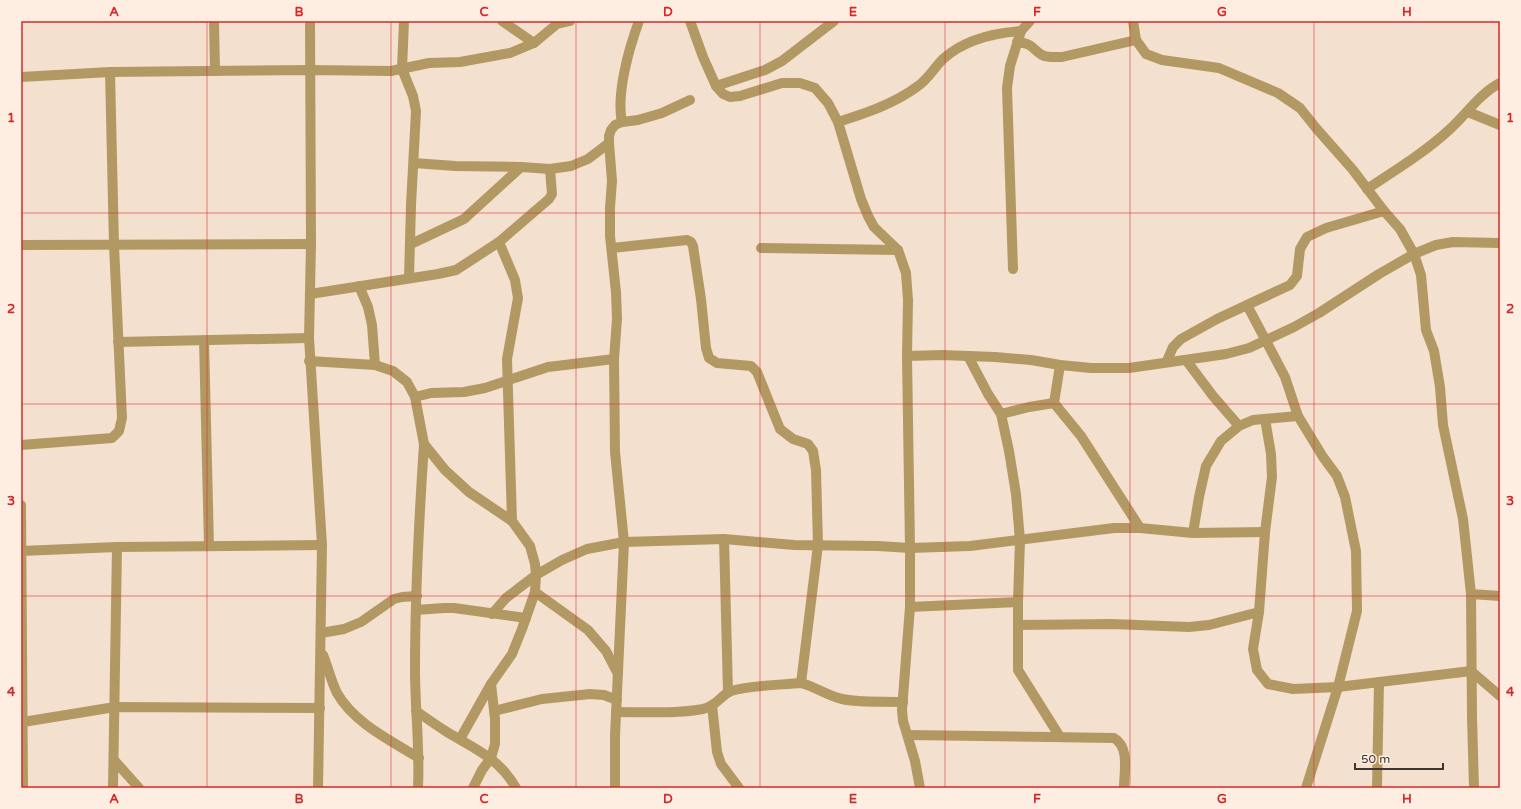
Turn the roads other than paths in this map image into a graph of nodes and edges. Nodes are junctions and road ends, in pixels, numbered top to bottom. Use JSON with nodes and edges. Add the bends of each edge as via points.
{"nodes":[{"id":1,"x":214,"y":21,"type":"edge"},
{"id":2,"x":310,"y":21,"type":"edge"},
{"id":3,"x":404,"y":21,"type":"edge"},
{"id":4,"x":502,"y":21,"type":"edge"},
{"id":5,"x":570,"y":21,"type":"edge"},
{"id":6,"x":639,"y":21,"type":"edge"},
{"id":7,"x":690,"y":21,"type":"edge"},
{"id":8,"x":834,"y":21,"type":"edge"},
{"id":9,"x":1030,"y":21,"type":"edge"},
{"id":10,"x":1133,"y":21,"type":"edge"},
{"id":11,"x":1021,"y":31,"type":"junction"},
{"id":12,"x":1136,"y":40,"type":"junction"},
{"id":13,"x":1017,"y":42,"type":"junction"},
{"id":14,"x":534,"y":43,"type":"junction"},
{"id":15,"x":402,"y":69,"type":"junction"},
{"id":16,"x":310,"y":70,"type":"junction"},
{"id":17,"x":215,"y":71,"type":"junction"},
{"id":18,"x":110,"y":72,"type":"junction"},
{"id":19,"x":21,"y":77,"type":"edge"},
{"id":20,"x":1500,"y":83,"type":"edge"},
{"id":21,"x":716,"y":86,"type":"junction"},
{"id":22,"x":690,"y":100,"type":"dead end"},
{"id":23,"x":1468,"y":112,"type":"junction"},
{"id":24,"x":622,"y":122,"type":"junction"},
{"id":25,"x":838,"y":122,"type":"junction"},
{"id":26,"x":1500,"y":125,"type":"edge"},
{"id":27,"x":609,"y":143,"type":"junction"},
{"id":28,"x":414,"y":164,"type":"junction"},
{"id":29,"x":521,"y":167,"type":"junction"},
{"id":30,"x":550,"y":169,"type":"junction"},
{"id":31,"x":1367,"y":189,"type":"junction"},
{"id":32,"x":1384,"y":211,"type":"junction"},
{"id":33,"x":499,"y":242,"type":"junction"},
{"id":34,"x":1500,"y":243,"type":"edge"},
{"id":35,"x":311,"y":244,"type":"junction"},
{"id":36,"x":411,"y":244,"type":"junction"},
{"id":37,"x":21,"y":245,"type":"edge"},
{"id":38,"x":114,"y":245,"type":"junction"},
{"id":39,"x":612,"y":248,"type":"junction"},
{"id":40,"x":761,"y":248,"type":"dead end"},
{"id":41,"x":898,"y":250,"type":"junction"},
{"id":42,"x":1414,"y":254,"type":"junction"},
{"id":43,"x":1013,"y":270,"type":"dead end"},
{"id":44,"x":409,"y":278,"type":"junction"},
{"id":45,"x":359,"y":286,"type":"junction"},
{"id":46,"x":310,"y":294,"type":"junction"},
{"id":47,"x":1247,"y":305,"type":"junction"},
{"id":48,"x":309,"y":338,"type":"junction"},
{"id":49,"x":1266,"y":339,"type":"junction"},
{"id":50,"x":204,"y":340,"type":"junction"},
{"id":51,"x":118,"y":342,"type":"junction"},
{"id":52,"x":907,"y":356,"type":"junction"},
{"id":53,"x":968,"y":356,"type":"junction"},
{"id":54,"x":614,"y":359,"type":"junction"},
{"id":55,"x":1186,"y":360,"type":"junction"},
{"id":56,"x":310,"y":361,"type":"junction"},
{"id":57,"x":1167,"y":361,"type":"junction"},
{"id":58,"x":375,"y":365,"type":"junction"},
{"id":59,"x":1060,"y":365,"type":"junction"},
{"id":60,"x":509,"y":379,"type":"junction"},
{"id":61,"x":415,"y":397,"type":"junction"},
{"id":62,"x":1054,"y":403,"type":"junction"},
{"id":63,"x":1001,"y":414,"type":"junction"},
{"id":64,"x":1298,"y":416,"type":"junction"},
{"id":65,"x":1265,"y":419,"type":"junction"},
{"id":66,"x":1239,"y":426,"type":"junction"},
{"id":67,"x":424,"y":444,"type":"junction"},
{"id":68,"x":21,"y":445,"type":"edge"},
{"id":69,"x":21,"y":504,"type":"edge"},
{"id":70,"x":512,"y":520,"type":"junction"},
{"id":71,"x":1140,"y":528,"type":"junction"},
{"id":72,"x":1194,"y":532,"type":"junction"},
{"id":73,"x":1265,"y":532,"type":"junction"},
{"id":74,"x":724,"y":539,"type":"junction"},
{"id":75,"x":1020,"y":540,"type":"junction"},
{"id":76,"x":624,"y":542,"type":"junction"},
{"id":77,"x":322,"y":545,"type":"junction"},
{"id":78,"x":818,"y":545,"type":"junction"},
{"id":79,"x":209,"y":546,"type":"junction"},
{"id":80,"x":117,"y":547,"type":"junction"},
{"id":81,"x":910,"y":548,"type":"junction"},
{"id":82,"x":22,"y":551,"type":"edge"},
{"id":83,"x":536,"y":575,"type":"junction"},
{"id":84,"x":535,"y":592,"type":"junction"},
{"id":85,"x":1471,"y":594,"type":"junction"},
{"id":86,"x":416,"y":596,"type":"junction"},
{"id":87,"x":1500,"y":596,"type":"edge"},
{"id":88,"x":1018,"y":602,"type":"junction"},
{"id":89,"x":910,"y":607,"type":"junction"},
{"id":90,"x":416,"y":610,"type":"junction"},
{"id":91,"x":1258,"y":612,"type":"junction"},
{"id":92,"x":492,"y":614,"type":"junction"},
{"id":93,"x":526,"y":618,"type":"junction"},
{"id":94,"x":1018,"y":624,"type":"junction"},
{"id":95,"x":321,"y":633,"type":"junction"},
{"id":96,"x":22,"y":640,"type":"edge"},
{"id":97,"x":321,"y":648,"type":"junction"},
{"id":98,"x":1471,"y":670,"type":"junction"},
{"id":99,"x":618,"y":674,"type":"junction"},
{"id":100,"x":1379,"y":682,"type":"junction"},
{"id":101,"x":801,"y":683,"type":"junction"},
{"id":102,"x":491,"y":684,"type":"junction"},
{"id":103,"x":1338,"y":687,"type":"junction"},
{"id":104,"x":728,"y":692,"type":"junction"},
{"id":105,"x":1500,"y":696,"type":"edge"},
{"id":106,"x":617,"y":700,"type":"junction"},
{"id":107,"x":903,"y":702,"type":"junction"},
{"id":108,"x":712,"y":706,"type":"junction"},
{"id":109,"x":115,"y":708,"type":"junction"},
{"id":110,"x":320,"y":708,"type":"junction"},
{"id":111,"x":416,"y":710,"type":"junction"},
{"id":112,"x":494,"y":711,"type":"junction"},
{"id":113,"x":616,"y":712,"type":"junction"},
{"id":114,"x":23,"y":722,"type":"junction"},
{"id":115,"x":908,"y":735,"type":"junction"},
{"id":116,"x":1060,"y":737,"type":"junction"},
{"id":117,"x":460,"y":739,"type":"junction"},
{"id":118,"x":419,"y":758,"type":"junction"},
{"id":119,"x":491,"y":758,"type":"junction"},
{"id":120,"x":114,"y":760,"type":"junction"},
{"id":121,"x":24,"y":788,"type":"edge"},
{"id":122,"x":114,"y":788,"type":"edge"},
{"id":123,"x":139,"y":788,"type":"edge"},
{"id":124,"x":318,"y":788,"type":"edge"},
{"id":125,"x":418,"y":788,"type":"edge"},
{"id":126,"x":474,"y":788,"type":"edge"},
{"id":127,"x":516,"y":788,"type":"edge"},
{"id":128,"x":615,"y":788,"type":"edge"},
{"id":129,"x":740,"y":788,"type":"edge"},
{"id":130,"x":920,"y":788,"type":"edge"},
{"id":131,"x":1124,"y":788,"type":"edge"},
{"id":132,"x":1306,"y":788,"type":"edge"},
{"id":133,"x":1377,"y":788,"type":"edge"},
{"id":134,"x":1474,"y":788,"type":"edge"}],
"edges":[{"from":1,"to":17,"type":"street"},
{"from":2,"to":16,"type":"street"},
{"from":3,"to":15,"type":"street"},
{"from":4,"to":14,"type":"street"},
{"from":5,"to":14,"type":"street","via":[[557,24]]},
{"from":6,"to":24,"type":"street","via":[[620,98]]},
{"from":7,"to":21,"type":"street"},
{"from":8,"to":21,"type":"street","via":[[782,61],[765,70]]},
{"from":9,"to":11,"type":"street"},
{"from":10,"to":12,"type":"street"},
{"from":11,"to":13,"type":"street"},
{"from":11,"to":25,"type":"street","via":[[1001,32],[956,48],[920,86],[899,99]]},
{"from":12,"to":13,"type":"street","via":[[1062,57],[1042,55],[1028,43]]},
{"from":12,"to":31,"type":"street","via":[[1146,54],[1162,60],[1219,68],[1278,93],[1300,108]]},
{"from":13,"to":43,"type":"street","via":[[1007,88]]},
{"from":14,"to":15,"type":"street","via":[[510,53]]},
{"from":15,"to":16,"type":"street"},
{"from":15,"to":28,"type":"street","via":[[416,111]]},
{"from":16,"to":17,"type":"street"},
{"from":16,"to":35,"type":"street"},
{"from":17,"to":18,"type":"street"},
{"from":18,"to":19,"type":"street"},
{"from":18,"to":38,"type":"street"},
{"from":20,"to":23,"type":"street","via":[[1489,89]]},
{"from":21,"to":25,"type":"street","via":[[730,97],[782,83],[800,83],[815,88],[828,103]]},
{"from":22,"to":24,"type":"street","via":[[662,113]]},
{"from":23,"to":26,"type":"street"},
{"from":23,"to":31,"type":"street","via":[[1426,148]]},
{"from":24,"to":27,"type":"street","via":[[611,130]]},
{"from":25,"to":41,"type":"street","via":[[868,216],[874,227]]},
{"from":27,"to":30,"type":"street","via":[[588,159],[571,166]]},
{"from":27,"to":39,"type":"street","via":[[612,165]]},
{"from":28,"to":29,"type":"street"},
{"from":28,"to":36,"type":"street"},
{"from":29,"to":30,"type":"street"},
{"from":29,"to":36,"type":"street","via":[[464,219]]},
{"from":30,"to":33,"type":"street","via":[[552,194],[549,199]]},
{"from":31,"to":32,"type":"street"},
{"from":32,"to":42,"type":"street","via":[[1400,228]]},
{"from":32,"to":47,"type":"street","via":[[1326,228],[1307,237],[1300,249],[1297,276],[1290,285]]},
{"from":33,"to":44,"type":"street","via":[[456,270]]},
{"from":33,"to":60,"type":"street","via":[[515,280],[518,298],[507,359]]},
{"from":34,"to":42,"type":"street","via":[[1453,242],[1436,245]]},
{"from":35,"to":38,"type":"street"},
{"from":35,"to":46,"type":"street"},
{"from":36,"to":44,"type":"street"},
{"from":37,"to":38,"type":"street"},
{"from":38,"to":51,"type":"street"},
{"from":39,"to":54,"type":"street","via":[[617,319]]},
{"from":39,"to":78,"type":"street","via":[[687,240],[691,242],[698,274],[709,358],[717,363],[751,366],[757,372],[780,429],[793,439],[808,444],[813,452],[816,470]]},
{"from":40,"to":41,"type":"street"},
{"from":41,"to":52,"type":"street","via":[[906,273]]},
{"from":42,"to":49,"type":"street","via":[[1319,313]]},
{"from":42,"to":85,"type":"street","via":[[1421,275],[1426,330],[1434,351],[1443,425],[1463,519]]},
{"from":44,"to":45,"type":"street"},
{"from":45,"to":46,"type":"street"},
{"from":45,"to":58,"type":"street","via":[[372,325]]},
{"from":46,"to":48,"type":"street"},
{"from":47,"to":49,"type":"street"},
{"from":47,"to":57,"type":"street","via":[[1181,339],[1173,347]]},
{"from":48,"to":50,"type":"street"},
{"from":48,"to":56,"type":"street"},
{"from":49,"to":55,"type":"street","via":[[1249,348]]},
{"from":49,"to":64,"type":"street","via":[[1285,377]]},
{"from":50,"to":51,"type":"street"},
{"from":50,"to":79,"type":"street"},
{"from":51,"to":68,"type":"street","via":[[122,418],[119,431],[112,438]]},
{"from":52,"to":53,"type":"street"},
{"from":52,"to":81,"type":"street"},
{"from":53,"to":59,"type":"street","via":[[1031,360]]},
{"from":53,"to":63,"type":"street"},
{"from":54,"to":60,"type":"street","via":[[548,368]]},
{"from":54,"to":76,"type":"street","via":[[615,452]]},
{"from":55,"to":57,"type":"street"},
{"from":55,"to":66,"type":"street"},
{"from":56,"to":58,"type":"street"},
{"from":56,"to":77,"type":"street"},
{"from":57,"to":59,"type":"street","via":[[1129,368]]},
{"from":58,"to":61,"type":"street","via":[[393,370],[407,382]]},
{"from":59,"to":62,"type":"street"},
{"from":60,"to":61,"type":"street","via":[[485,388]]},
{"from":60,"to":70,"type":"street"},
{"from":61,"to":67,"type":"street"},
{"from":62,"to":63,"type":"street"},
{"from":62,"to":71,"type":"street","via":[[1082,436]]},
{"from":63,"to":75,"type":"street","via":[[1015,487]]},
{"from":64,"to":65,"type":"street"},
{"from":64,"to":103,"type":"street","via":[[1337,476],[1345,497],[1356,551],[1357,611]]},
{"from":65,"to":66,"type":"street","via":[[1253,420]]},
{"from":65,"to":73,"type":"street","via":[[1272,477]]},
{"from":66,"to":72,"type":"street","via":[[1221,441],[1206,466]]},
{"from":67,"to":70,"type":"street","via":[[469,492]]},
{"from":67,"to":86,"type":"street"},
{"from":69,"to":82,"type":"street"},
{"from":70,"to":83,"type":"street","via":[[530,546]]},
{"from":71,"to":72,"type":"street"},
{"from":71,"to":75,"type":"street","via":[[1114,528]]},
{"from":72,"to":73,"type":"street"},
{"from":73,"to":91,"type":"street"},
{"from":74,"to":76,"type":"street"},
{"from":74,"to":78,"type":"street"},
{"from":74,"to":104,"type":"street"},
{"from":75,"to":81,"type":"street","via":[[970,546]]},
{"from":75,"to":88,"type":"street"},
{"from":76,"to":83,"type":"street","via":[[587,549]]},
{"from":76,"to":99,"type":"street"},
{"from":77,"to":79,"type":"street"},
{"from":77,"to":95,"type":"street"},
{"from":78,"to":81,"type":"street"},
{"from":78,"to":101,"type":"street"},
{"from":79,"to":80,"type":"street"},
{"from":80,"to":82,"type":"street"},
{"from":80,"to":109,"type":"street"},
{"from":81,"to":89,"type":"street"},
{"from":82,"to":96,"type":"street"},
{"from":83,"to":84,"type":"street"},
{"from":83,"to":92,"type":"street","via":[[506,598]]},
{"from":84,"to":93,"type":"street"},
{"from":84,"to":99,"type":"street","via":[[588,630],[606,651]]},
{"from":85,"to":87,"type":"street"},
{"from":85,"to":98,"type":"street"},
{"from":86,"to":90,"type":"street"},
{"from":86,"to":95,"type":"street","via":[[394,599],[361,622]]},
{"from":88,"to":89,"type":"street"},
{"from":88,"to":94,"type":"street"},
{"from":89,"to":107,"type":"street"},
{"from":90,"to":92,"type":"street","via":[[444,608]]},
{"from":90,"to":111,"type":"street"},
{"from":91,"to":94,"type":"street","via":[[1190,628],[1112,624]]},
{"from":91,"to":103,"type":"street","via":[[1253,649],[1257,670],[1268,684],[1293,689]]},
{"from":92,"to":93,"type":"street"},
{"from":93,"to":102,"type":"street","via":[[512,654]]},
{"from":94,"to":116,"type":"street","via":[[1018,670]]},
{"from":95,"to":97,"type":"street"},
{"from":96,"to":114,"type":"street"},
{"from":97,"to":110,"type":"street"},
{"from":97,"to":118,"type":"street","via":[[337,693],[352,711],[367,724]]},
{"from":98,"to":100,"type":"street"},
{"from":98,"to":105,"type":"street"},
{"from":98,"to":134,"type":"street"},
{"from":99,"to":106,"type":"street"},
{"from":100,"to":103,"type":"street"},
{"from":100,"to":133,"type":"street"},
{"from":101,"to":104,"type":"street","via":[[741,688]]},
{"from":101,"to":107,"type":"street","via":[[844,699]]},
{"from":102,"to":112,"type":"street"},
{"from":102,"to":117,"type":"street"},
{"from":103,"to":132,"type":"street"},
{"from":104,"to":108,"type":"street"},
{"from":106,"to":112,"type":"street","via":[[604,695],[590,694],[542,700]]},
{"from":106,"to":113,"type":"street"},
{"from":107,"to":115,"type":"street","via":[[903,721]]},
{"from":108,"to":113,"type":"street","via":[[683,712]]},
{"from":108,"to":129,"type":"street","via":[[717,752],[721,764]]},
{"from":109,"to":110,"type":"street"},
{"from":109,"to":114,"type":"street"},
{"from":109,"to":120,"type":"street"},
{"from":110,"to":124,"type":"street"},
{"from":111,"to":117,"type":"street"},
{"from":111,"to":118,"type":"street"},
{"from":112,"to":119,"type":"street","via":[[496,734]]},
{"from":113,"to":128,"type":"street"},
{"from":114,"to":121,"type":"street"},
{"from":115,"to":116,"type":"street"},
{"from":115,"to":130,"type":"street"},
{"from":116,"to":131,"type":"street","via":[[1114,738],[1119,741],[1124,750]]},
{"from":117,"to":119,"type":"street"},
{"from":118,"to":125,"type":"street"},
{"from":119,"to":126,"type":"street"},
{"from":119,"to":127,"type":"street","via":[[507,774]]},
{"from":120,"to":122,"type":"street"},
{"from":120,"to":123,"type":"street"}]}
